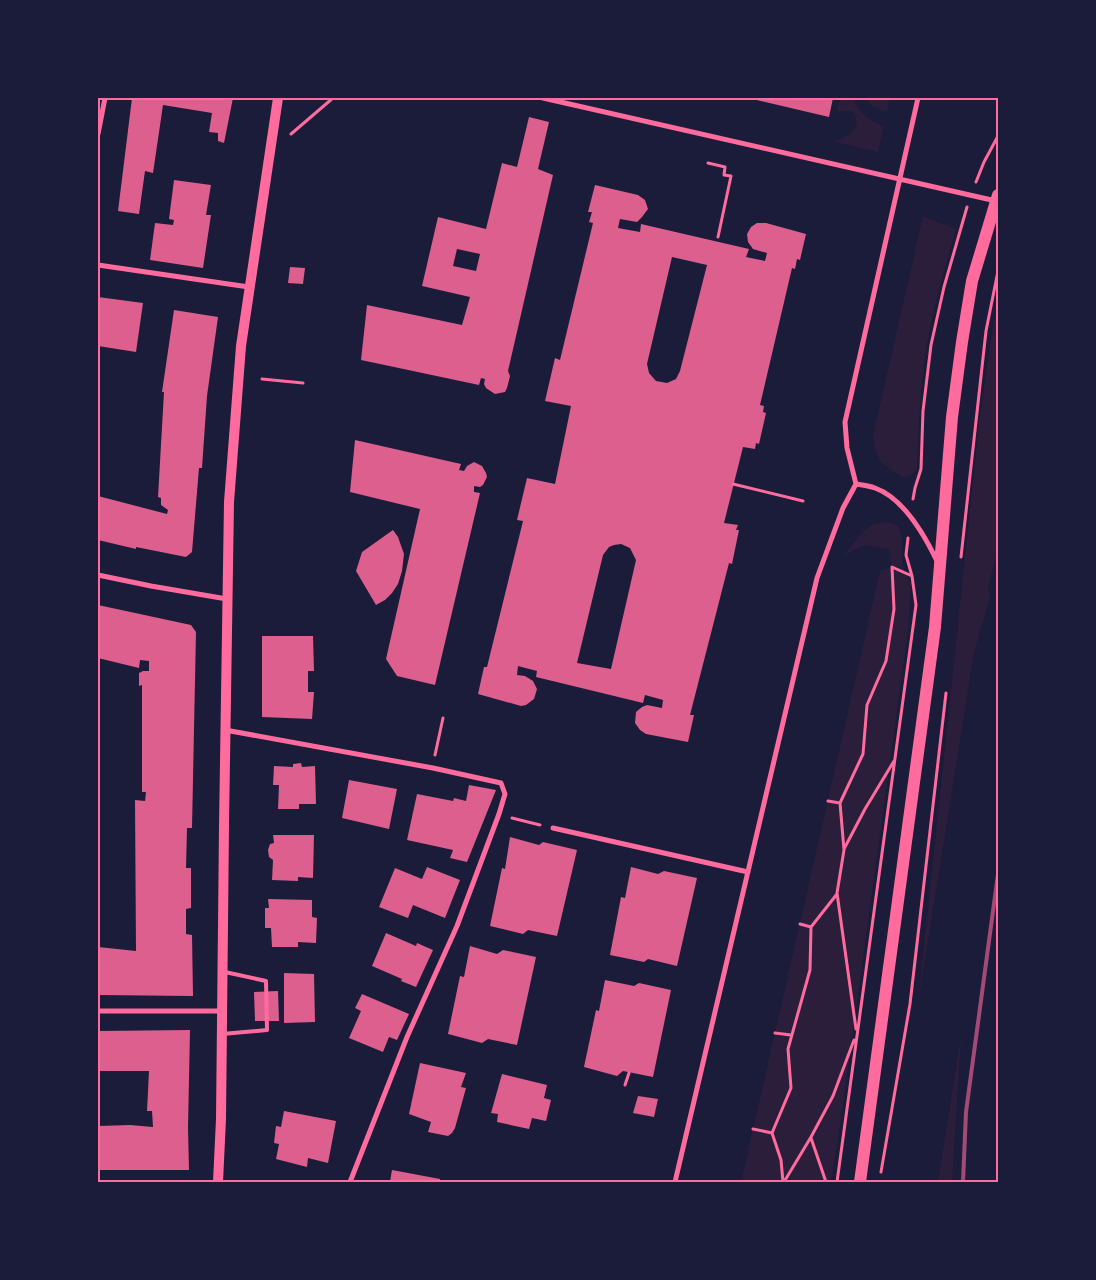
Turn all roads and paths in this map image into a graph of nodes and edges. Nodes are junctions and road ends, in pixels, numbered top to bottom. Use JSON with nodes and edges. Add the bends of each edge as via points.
{"nodes":[{"id":1,"x":105,"y":98,"type":"edge"},
{"id":2,"x":278,"y":98,"type":"edge"},
{"id":3,"x":333,"y":98,"type":"edge"},
{"id":4,"x":543,"y":98,"type":"edge"},
{"id":5,"x":918,"y":98,"type":"edge"},
{"id":6,"x":98,"y":134,"type":"edge"},
{"id":7,"x":291,"y":134,"type":"dead end"},
{"id":8,"x":998,"y":136,"type":"edge"},
{"id":9,"x":708,"y":163,"type":"dead end"},
{"id":10,"x":900,"y":179,"type":"junction"},
{"id":11,"x":970,"y":195,"type":"junction"},
{"id":12,"x":998,"y":198,"type":"edge"},
{"id":13,"x":718,"y":237,"type":"dead end"},
{"id":14,"x":98,"y":265,"type":"edge"},
{"id":15,"x":249,"y":287,"type":"junction"},
{"id":16,"x":262,"y":379,"type":"dead end"},
{"id":17,"x":303,"y":383,"type":"dead end"},
{"id":18,"x":733,"y":484,"type":"dead end"},
{"id":19,"x":856,"y":484,"type":"junction"},
{"id":20,"x":803,"y":501,"type":"dead end"},
{"id":21,"x":911,"y":517,"type":"junction"},
{"id":22,"x":940,"y":565,"type":"junction"},
{"id":23,"x":98,"y":574,"type":"edge"},
{"id":24,"x":912,"y":576,"type":"junction"},
{"id":25,"x":227,"y":599,"type":"junction"},
{"id":26,"x":443,"y":718,"type":"dead end"},
{"id":27,"x":225,"y":730,"type":"junction"},
{"id":28,"x":896,"y":759,"type":"junction"},
{"id":29,"x":433,"y":768,"type":"junction"},
{"id":30,"x":828,"y":802,"type":"dead end"},
{"id":31,"x":840,"y":803,"type":"junction"},
{"id":32,"x":499,"y":814,"type":"junction"},
{"id":33,"x":553,"y":828,"type":"joint"},
{"id":34,"x":844,"y":850,"type":"junction"},
{"id":35,"x":748,"y":872,"type":"junction"},
{"id":36,"x":838,"y":893,"type":"junction"},
{"id":37,"x":800,"y":924,"type":"dead end"},
{"id":38,"x":811,"y":927,"type":"junction"},
{"id":39,"x":224,"y":972,"type":"junction"},
{"id":40,"x":98,"y":1011,"type":"edge"},
{"id":41,"x":222,"y":1011,"type":"junction"},
{"id":42,"x":775,"y":1033,"type":"dead end"},
{"id":43,"x":222,"y":1034,"type":"junction"},
{"id":44,"x":856,"y":1034,"type":"junction"},
{"id":45,"x":791,"y":1035,"type":"junction"},
{"id":46,"x":629,"y":1072,"type":"dead end"},
{"id":47,"x":626,"y":1085,"type":"dead end"},
{"id":48,"x":753,"y":1130,"type":"dead end"},
{"id":49,"x":772,"y":1133,"type":"junction"},
{"id":50,"x":811,"y":1137,"type":"junction"},
{"id":51,"x":218,"y":1182,"type":"edge"},
{"id":52,"x":350,"y":1182,"type":"edge"},
{"id":53,"x":675,"y":1182,"type":"edge"},
{"id":54,"x":783,"y":1182,"type":"edge"},
{"id":55,"x":826,"y":1182,"type":"edge"},
{"id":56,"x":837,"y":1182,"type":"edge"},
{"id":57,"x":860,"y":1182,"type":"edge"}],
"edges":[{"from":1,"to":6,"type":"street"},
{"from":2,"to":15,"type":"main road"},
{"from":3,"to":7,"type":"path"},
{"from":4,"to":10,"type":"street"},
{"from":5,"to":10,"type":"street"},
{"from":8,"to":11,"type":"path"},
{"from":9,"to":13,"type":"path","via":[[725,167],[724,175],[731,176]]},
{"from":10,"to":11,"type":"street"},
{"from":10,"to":19,"type":"street","via":[[845,422],[847,448]]},
{"from":11,"to":12,"type":"street"},
{"from":11,"to":21,"type":"path","via":[[931,345],[923,411],[922,469],[915,488]]},
{"from":12,"to":22,"type":"main road","via":[[972,281],[962,342],[952,417]]},
{"from":14,"to":15,"type":"street"},
{"from":15,"to":25,"type":"main road","via":[[229,502]]},
{"from":16,"to":17,"type":"path"},
{"from":18,"to":20,"type":"path"},
{"from":19,"to":21,"type":"street","via":[[877,488]]},
{"from":19,"to":35,"type":"street","via":[[843,508],[817,578]]},
{"from":21,"to":22,"type":"street"},
{"from":21,"to":24,"type":"path","via":[[906,555]]},
{"from":22,"to":57,"type":"main road","via":[[919,752]]},
{"from":23,"to":25,"type":"street"},
{"from":24,"to":28,"type":"path","via":[[916,605]]},
{"from":24,"to":31,"type":"path","via":[[892,567],[894,608],[886,661],[867,705],[862,754]]},
{"from":25,"to":27,"type":"main road"},
{"from":26,"to":29,"type":"path"},
{"from":27,"to":29,"type":"street"},
{"from":27,"to":39,"type":"main road"},
{"from":28,"to":34,"type":"path"},
{"from":28,"to":44,"type":"path"},
{"from":29,"to":32,"type":"street","via":[[501,783],[505,794]]},
{"from":30,"to":31,"type":"path"},
{"from":31,"to":34,"type":"path"},
{"from":32,"to":33,"type":"path"},
{"from":32,"to":52,"type":"street","via":[[457,926],[407,1037]]},
{"from":33,"to":35,"type":"street"},
{"from":34,"to":36,"type":"path"},
{"from":35,"to":53,"type":"street"},
{"from":36,"to":38,"type":"path"},
{"from":36,"to":44,"type":"path"},
{"from":37,"to":38,"type":"path"},
{"from":38,"to":45,"type":"path","via":[[810,970]]},
{"from":39,"to":41,"type":"main road"},
{"from":39,"to":43,"type":"lane","via":[[266,981],[266,1030]]},
{"from":40,"to":41,"type":"street"},
{"from":41,"to":43,"type":"main road"},
{"from":42,"to":45,"type":"path"},
{"from":43,"to":51,"type":"main road"},
{"from":44,"to":50,"type":"path","via":[[833,1096]]},
{"from":44,"to":56,"type":"path"},
{"from":45,"to":49,"type":"path","via":[[788,1049],[791,1088]]},
{"from":46,"to":47,"type":"path"},
{"from":48,"to":49,"type":"path"},
{"from":49,"to":54,"type":"path","via":[[781,1160]]},
{"from":50,"to":54,"type":"path"},
{"from":50,"to":55,"type":"path"}]}
